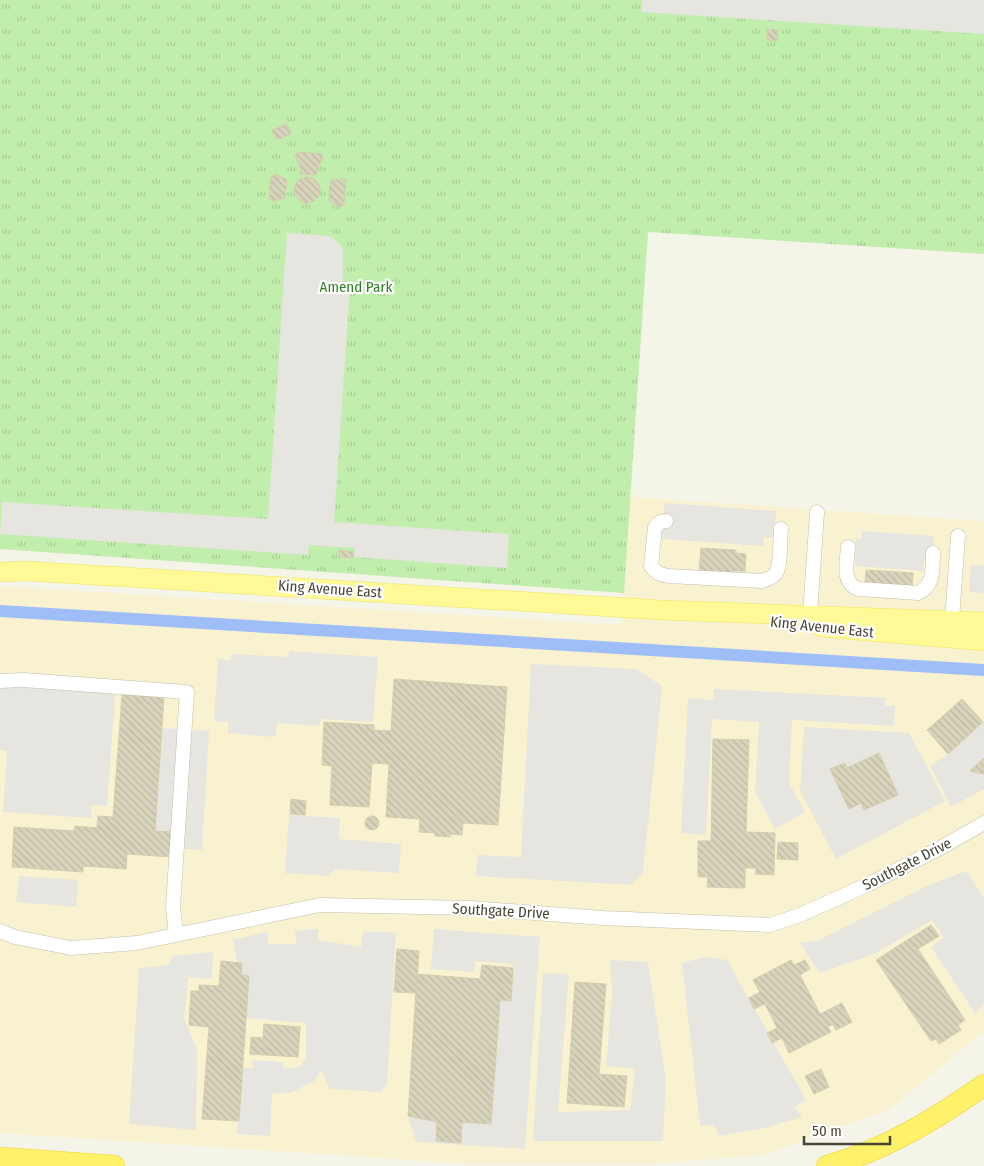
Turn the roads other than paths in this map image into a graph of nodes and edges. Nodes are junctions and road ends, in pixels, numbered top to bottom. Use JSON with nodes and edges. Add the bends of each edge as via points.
{"nodes":[{"id":1,"x":817,"y":512,"type":"dead end"},
{"id":2,"x":666,"y":521,"type":"dead end"},
{"id":3,"x":781,"y":529,"type":"dead end"},
{"id":4,"x":958,"y":536,"type":"dead end"},
{"id":5,"x":848,"y":547,"type":"dead end"},
{"id":6,"x":933,"y":553,"type":"dead end"},
{"id":7,"x":0,"y":572,"type":"edge"},
{"id":8,"x":661,"y":610,"type":"junction"},
{"id":9,"x":810,"y":616,"type":"junction"},
{"id":10,"x":952,"y":620,"type":"junction"},
{"id":11,"x":984,"y":622,"type":"edge"},
{"id":12,"x":984,"y":641,"type":"edge"},
{"id":13,"x":0,"y":681,"type":"edge"},
{"id":14,"x":984,"y":823,"type":"edge"},
{"id":15,"x":0,"y":932,"type":"edge"},
{"id":16,"x":176,"y":935,"type":"junction"},
{"id":17,"x":984,"y":1085,"type":"edge"},
{"id":18,"x":0,"y":1158,"type":"edge"},
{"id":19,"x":114,"y":1166,"type":"edge"},
{"id":20,"x":827,"y":1166,"type":"edge"}],
"edges":[{"from":1,"to":9,"type":"street"},
{"from":2,"to":3,"type":"street","via":[[655,526],[651,566],[661,575],[669,576],[762,581],[771,578],[778,566]]},
{"from":4,"to":10,"type":"street"},
{"from":5,"to":6,"type":"street","via":[[846,576],[853,588],[859,589],[924,591],[931,581]]},
{"from":7,"to":8,"type":"main road","name":"King Avenue East","via":[[27,570]]},
{"from":8,"to":9,"type":"main road","name":"King Avenue East"},
{"from":8,"to":12,"type":"main road","name":"King Avenue East"},
{"from":9,"to":10,"type":"main road","name":"King Avenue East"},
{"from":10,"to":11,"type":"main road","name":"King Avenue East"},
{"from":13,"to":16,"type":"street","via":[[187,692],[172,907]]},
{"from":14,"to":16,"type":"street","name":"Southgate Drive","via":[[869,884],[800,916],[770,925],[470,908],[320,905]]},
{"from":15,"to":16,"type":"street","name":"Southgate Drive","via":[[71,948],[136,943]]},
{"from":17,"to":20,"type":"highway","via":[[906,1134],[854,1158]]},
{"from":18,"to":19,"type":"highway"}]}
